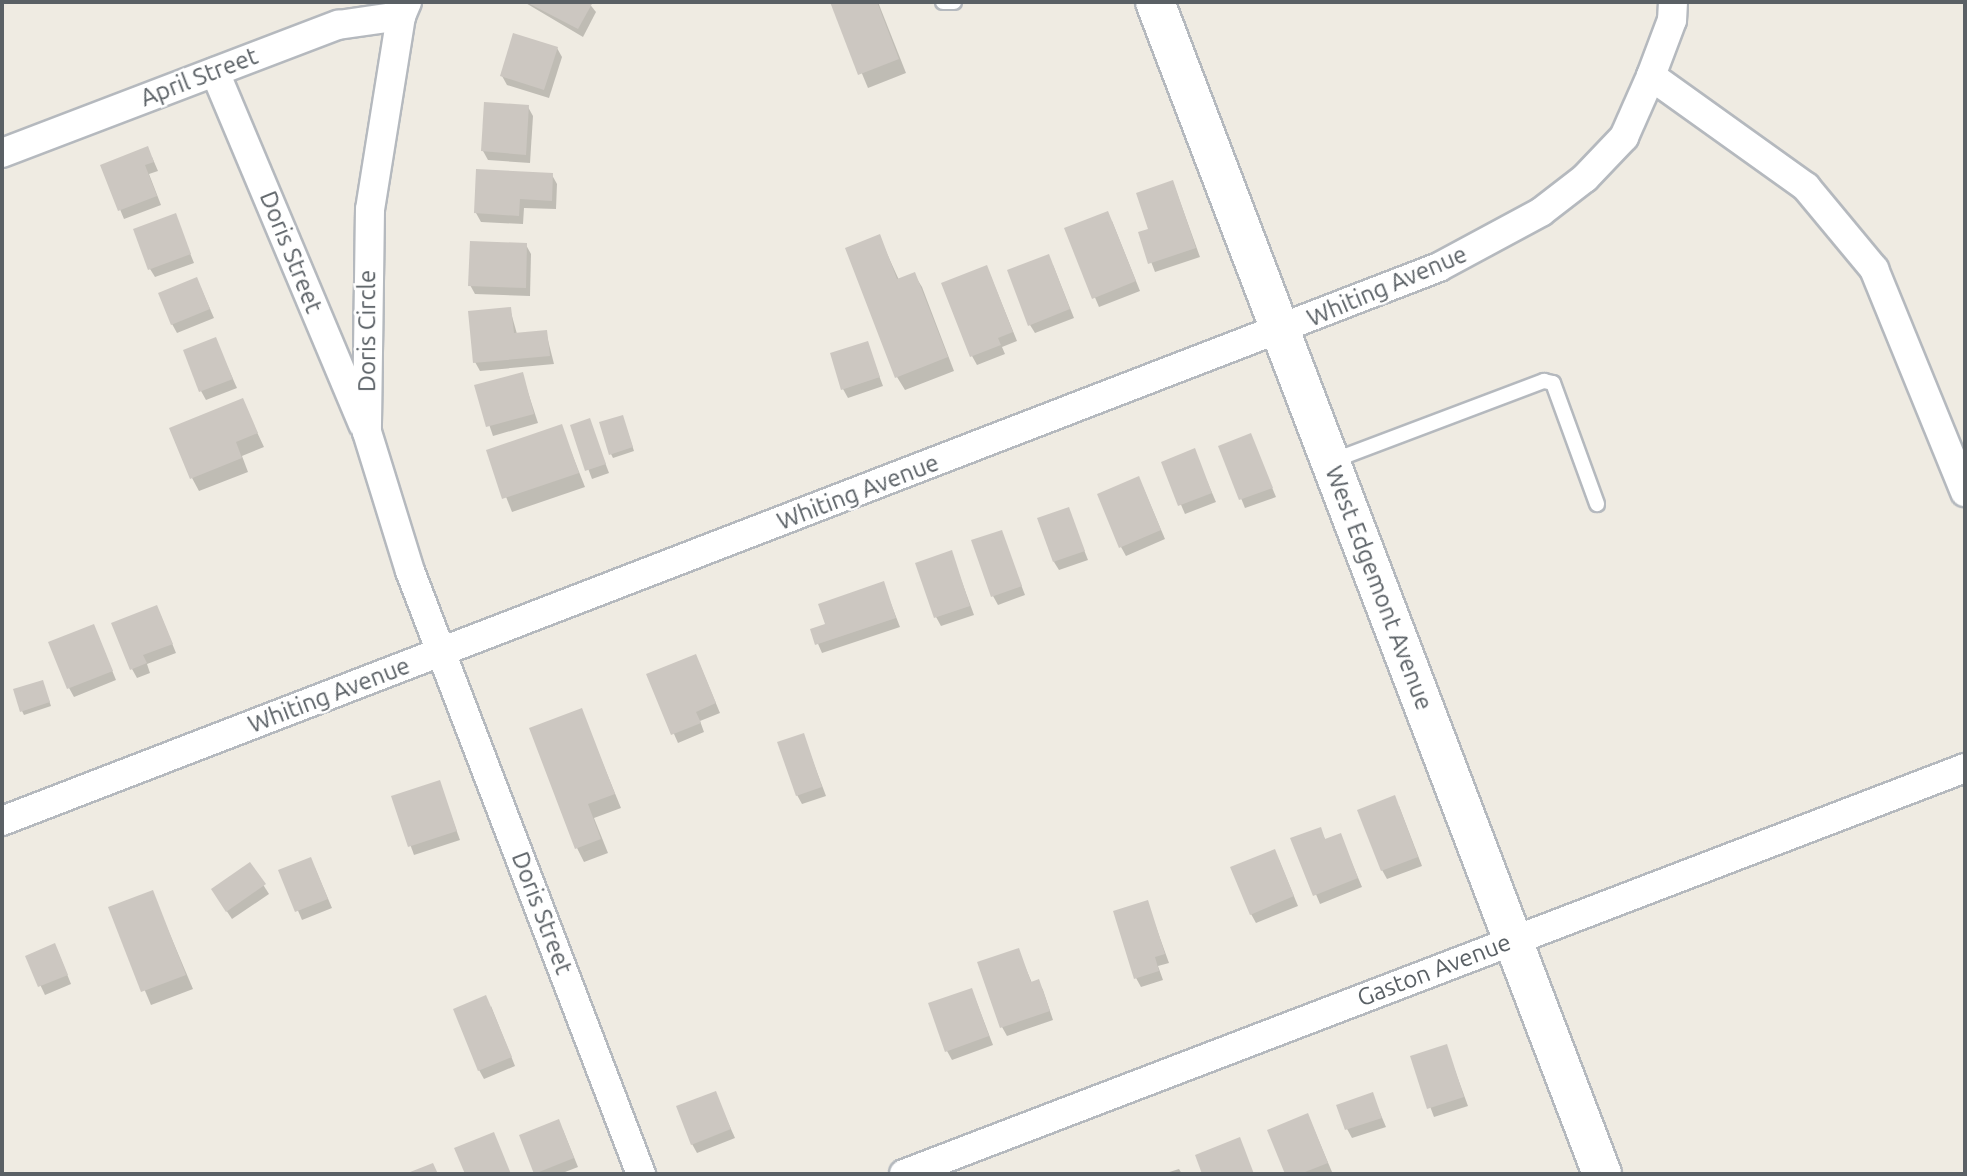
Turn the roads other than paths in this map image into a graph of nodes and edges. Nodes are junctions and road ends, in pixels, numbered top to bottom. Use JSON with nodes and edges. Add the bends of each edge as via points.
{"nodes":[{"id":1,"x":943,"y":2,"type":"edge"},
{"id":2,"x":954,"y":2,"type":"edge"},
{"id":3,"x":1155,"y":2,"type":"edge"},
{"id":4,"x":1673,"y":2,"type":"edge"},
{"id":5,"x":404,"y":9,"type":"edge"},
{"id":6,"x":215,"y":72,"type":"junction"},
{"id":7,"x":1651,"y":76,"type":"junction"},
{"id":8,"x":2,"y":153,"type":"edge"},
{"id":9,"x":1280,"y":331,"type":"junction"},
{"id":10,"x":367,"y":432,"type":"junction"},
{"id":11,"x":1330,"y":462,"type":"junction"},
{"id":12,"x":1965,"y":492,"type":"edge"},
{"id":13,"x":1597,"y":504,"type":"dead end"},
{"id":14,"x":440,"y":652,"type":"junction"},
{"id":15,"x":1965,"y":768,"type":"edge"},
{"id":16,"x":2,"y":821,"type":"edge"},
{"id":17,"x":1513,"y":940,"type":"junction"},
{"id":18,"x":641,"y":1174,"type":"edge"},
{"id":19,"x":904,"y":1174,"type":"edge"},
{"id":20,"x":1602,"y":1174,"type":"edge"}],
"edges":[{"from":1,"to":2,"type":"lane"},
{"from":3,"to":9,"type":"street","name":"West Edgemont Avenue"},
{"from":4,"to":7,"type":"street","name":"Whiting Avenue","via":[[1672,20]]},
{"from":5,"to":6,"type":"street","name":"April Street","via":[[338,24]]},
{"from":5,"to":10,"type":"street","name":"Doris Circle","via":[[370,209]]},
{"from":6,"to":8,"type":"street","name":"April Street"},
{"from":6,"to":10,"type":"street","name":"Doris Street"},
{"from":7,"to":9,"type":"street","name":"Whiting Avenue","via":[[1624,137],[1585,178],[1541,212],[1440,267]]},
{"from":7,"to":12,"type":"street","via":[[1806,187],[1874,269]]},
{"from":9,"to":11,"type":"street","name":"West Edgemont Avenue"},
{"from":9,"to":14,"type":"street","name":"Whiting Avenue"},
{"from":10,"to":14,"type":"street","name":"Doris Circle"},
{"from":11,"to":13,"type":"lane","via":[[1544,381],[1553,383]]},
{"from":11,"to":17,"type":"street","name":"West Edgemont Avenue"},
{"from":14,"to":16,"type":"street","name":"Whiting Avenue"},
{"from":14,"to":18,"type":"street","name":"Doris Street"},
{"from":15,"to":17,"type":"street","name":"Gaston Avenue"},
{"from":17,"to":19,"type":"street","name":"Gaston Avenue"},
{"from":17,"to":20,"type":"street","name":"West Edgemont Avenue"}]}
